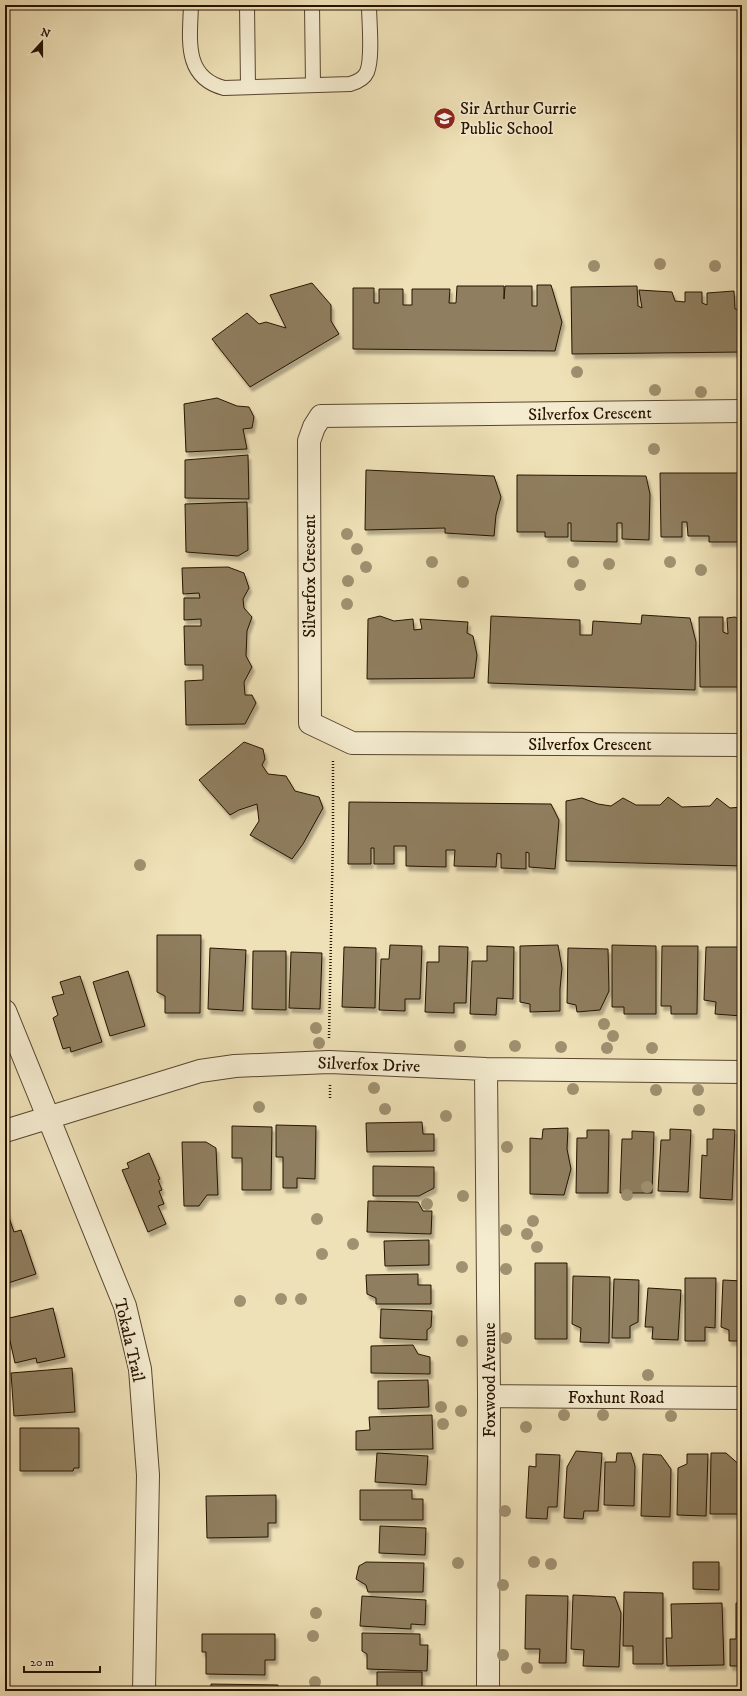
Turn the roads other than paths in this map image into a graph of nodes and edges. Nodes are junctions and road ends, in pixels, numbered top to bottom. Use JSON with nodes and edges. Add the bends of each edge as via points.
{"nodes":[{"id":1,"x":191,"y":5,"type":"edge"},
{"id":2,"x":247,"y":5,"type":"edge"},
{"id":3,"x":312,"y":5,"type":"edge"},
{"id":4,"x":369,"y":5,"type":"edge"},
{"id":5,"x":313,"y":85,"type":"junction"},
{"id":6,"x":248,"y":87,"type":"junction"},
{"id":7,"x":742,"y":411,"type":"edge"},
{"id":8,"x":742,"y":745,"type":"edge"},
{"id":9,"x":5,"y":1011,"type":"edge"},
{"id":10,"x":486,"y":1069,"type":"junction"},
{"id":11,"x":742,"y":1072,"type":"edge"},
{"id":12,"x":49,"y":1119,"type":"junction"},
{"id":13,"x":5,"y":1131,"type":"edge"},
{"id":14,"x":489,"y":1396,"type":"junction"},
{"id":15,"x":742,"y":1398,"type":"edge"},
{"id":16,"x":144,"y":1691,"type":"edge"},
{"id":17,"x":488,"y":1691,"type":"edge"}],
"edges":[{"from":1,"to":6,"type":"lane","via":[[190,44],[193,61],[200,76],[212,85],[224,88]]},
{"from":2,"to":6,"type":"lane"},
{"from":3,"to":5,"type":"lane"},
{"from":4,"to":5,"type":"lane","via":[[367,72],[360,80],[350,84]]},
{"from":5,"to":6,"type":"lane"},
{"from":7,"to":8,"type":"street","name":"Silverfox Crescent","via":[[321,416],[309,441],[310,723],[352,744]]},
{"from":9,"to":12,"type":"street","name":"Tokala Trail"},
{"from":10,"to":11,"type":"street","name":"Silverfox Drive"},
{"from":10,"to":12,"type":"street","name":"Silverfox Drive","via":[[329,1062],[242,1066],[200,1072]]},
{"from":10,"to":14,"type":"street","name":"Foxwood Avenue"},
{"from":12,"to":13,"type":"street","name":"Silverfox Drive"},
{"from":12,"to":16,"type":"street","name":"Tokala Trail","via":[[125,1306],[140,1369],[148,1475]]},
{"from":14,"to":15,"type":"street","name":"Foxhunt Road"},
{"from":14,"to":17,"type":"street","name":"Foxwood Avenue"}]}
